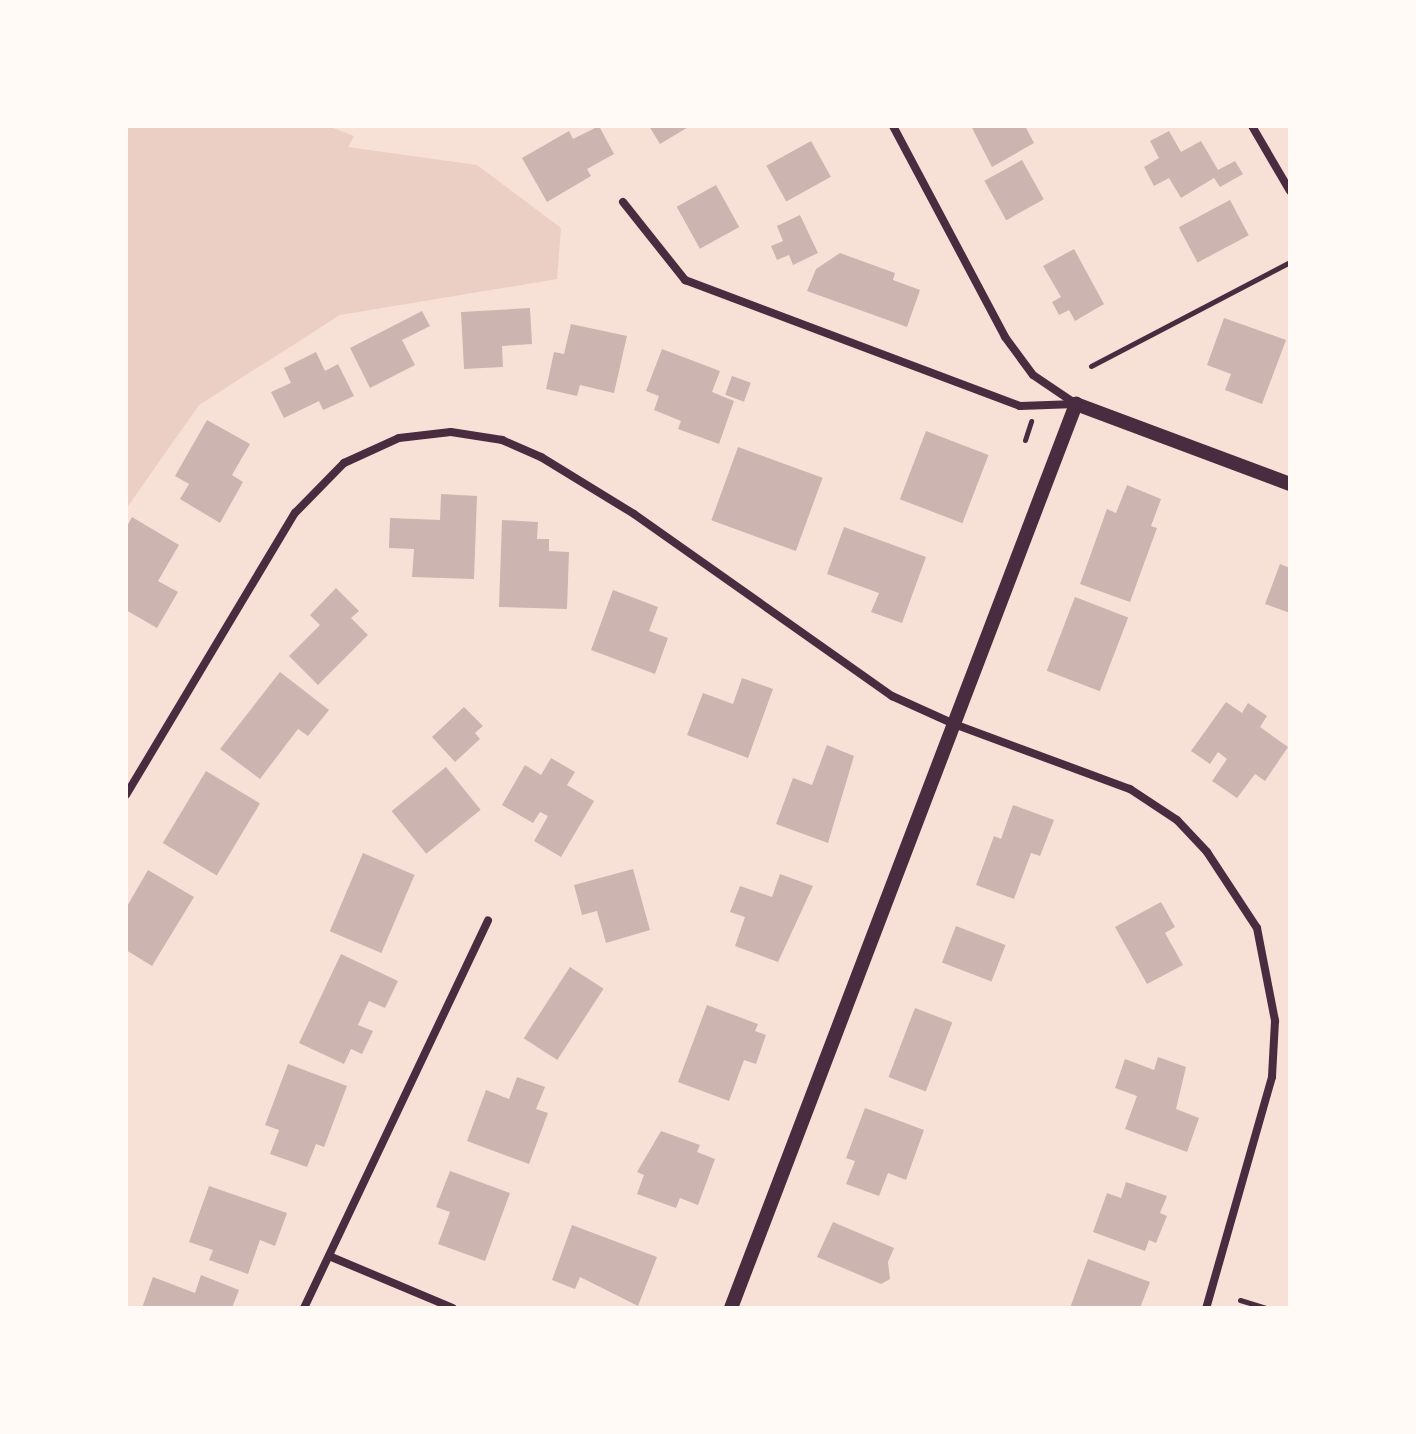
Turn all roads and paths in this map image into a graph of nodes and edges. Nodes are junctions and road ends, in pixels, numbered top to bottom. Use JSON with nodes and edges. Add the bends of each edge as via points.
{"nodes":[{"id":1,"x":893,"y":126,"type":"edge"},
{"id":2,"x":1252,"y":126,"type":"edge"},
{"id":3,"x":1290,"y":191,"type":"edge"},
{"id":4,"x":623,"y":202,"type":"dead end"},
{"id":5,"x":1290,"y":262,"type":"edge"},
{"id":6,"x":1091,"y":366,"type":"dead end"},
{"id":7,"x":1076,"y":404,"type":"junction"},
{"id":8,"x":1290,"y":484,"type":"edge"},
{"id":9,"x":954,"y":724,"type":"junction"},
{"id":10,"x":126,"y":795,"type":"edge"},
{"id":11,"x":488,"y":921,"type":"dead end"},
{"id":12,"x":329,"y":1256,"type":"junction"},
{"id":13,"x":1240,"y":1300,"type":"dead end"},
{"id":14,"x":304,"y":1308,"type":"edge"},
{"id":15,"x":453,"y":1308,"type":"edge"},
{"id":16,"x":731,"y":1308,"type":"edge"},
{"id":17,"x":1206,"y":1308,"type":"edge"},
{"id":18,"x":1266,"y":1308,"type":"edge"}],
"edges":[{"from":1,"to":7,"type":"street","via":[[1005,337],[1033,375]]},
{"from":2,"to":3,"type":"street"},
{"from":4,"to":7,"type":"street","via":[[685,280],[1020,406]]},
{"from":5,"to":6,"type":"path"},
{"from":7,"to":8,"type":"street"},
{"from":7,"to":9,"type":"street"},
{"from":9,"to":10,"type":"street","via":[[892,696],[583,480],[502,440],[451,432],[399,438],[364,452],[344,463],[295,513]]},
{"from":9,"to":16,"type":"street"},
{"from":9,"to":17,"type":"street","via":[[1130,789],[1177,820],[1207,852],[1257,928],[1275,1021],[1272,1077]]},
{"from":11,"to":12,"type":"street"},
{"from":12,"to":14,"type":"street"},
{"from":12,"to":15,"type":"street"},
{"from":13,"to":18,"type":"path"}]}
